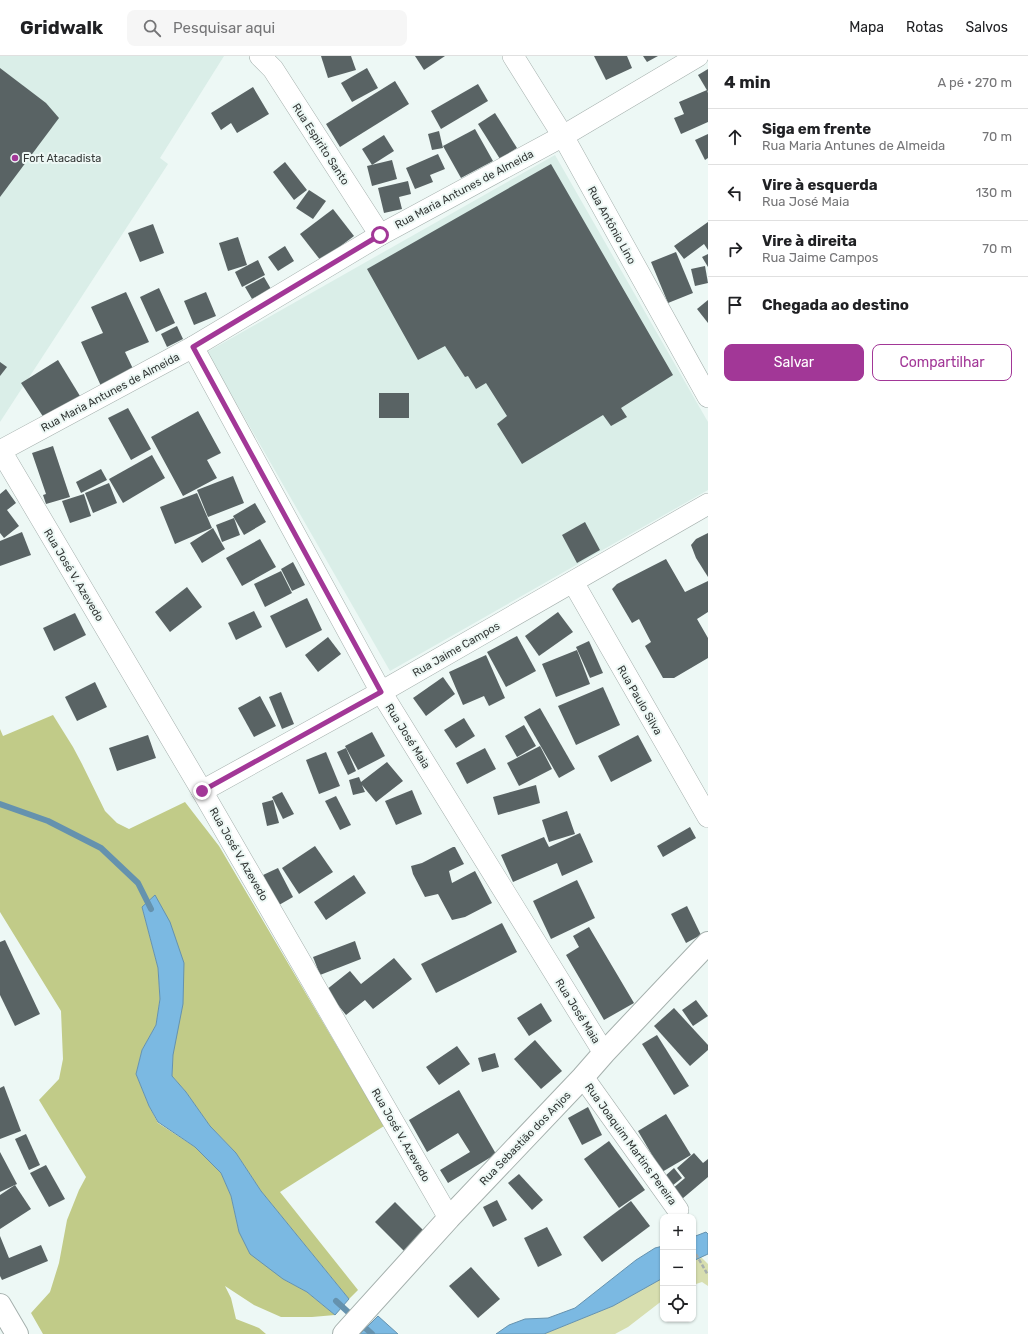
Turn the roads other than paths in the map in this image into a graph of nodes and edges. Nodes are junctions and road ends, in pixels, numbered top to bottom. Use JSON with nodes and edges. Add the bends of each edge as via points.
{"nodes":[{"id":1,"x":260,"y":56,"type":"edge"},
{"id":2,"x":513,"y":56,"type":"edge"},
{"id":3,"x":698,"y":56,"type":"edge"},
{"id":4,"x":562,"y":136,"type":"junction"},
{"id":5,"x":380,"y":235,"type":"junction"},
{"id":6,"x":193,"y":347,"type":"junction"},
{"id":7,"x":708,"y":397,"type":"edge"},
{"id":8,"x":0,"y":451,"type":"edge"},
{"id":9,"x":708,"y":504,"type":"edge"},
{"id":10,"x":573,"y":582,"type":"junction"},
{"id":11,"x":381,"y":692,"type":"junction"},
{"id":12,"x":202,"y":791,"type":"junction"},
{"id":13,"x":708,"y":817,"type":"edge"},
{"id":14,"x":708,"y":943,"type":"edge"},
{"id":15,"x":604,"y":1053,"type":"junction"},
{"id":16,"x":583,"y":1078,"type":"junction"},
{"id":17,"x":678,"y":1210,"type":"dead end"},
{"id":18,"x":449,"y":1218,"type":"junction"},
{"id":19,"x":0,"y":1305,"type":"edge"},
{"id":20,"x":17,"y":1334,"type":"edge"},
{"id":21,"x":344,"y":1334,"type":"edge"}],
"edges":[{"from":1,"to":5,"type":"street","name":"Rua Espirito Santo","via":[[273,69]]},
{"from":2,"to":4,"type":"street","name":"Rua Antônio Lino"},
{"from":3,"to":4,"type":"street","name":"Rua Maria Antunes de Almeida"},
{"from":4,"to":5,"type":"street","name":"Rua Maria Antunes de Almeida"},
{"from":4,"to":7,"type":"street","name":"Rua Antônio Lino"},
{"from":5,"to":6,"type":"street","name":"Rua Maria Antunes de Almeida"},
{"from":6,"to":8,"type":"street","name":"Rua Maria Antunes de Almeida"},
{"from":6,"to":11,"type":"street","name":"Rua José Maia"},
{"from":8,"to":12,"type":"street","name":"Rua José V. Azevedo"},
{"from":9,"to":10,"type":"street","name":"Rua Jaime Campos"},
{"from":10,"to":11,"type":"street","name":"Rua Jaime Campos"},
{"from":10,"to":13,"type":"street","name":"Rua Paulo Silva"},
{"from":11,"to":12,"type":"street","name":"Rua Jaime Campos"},
{"from":11,"to":15,"type":"street","name":"Rua José Maia"},
{"from":12,"to":18,"type":"street","name":"Rua José V. Azevedo"},
{"from":14,"to":15,"type":"street","name":"Rua Sebastião dos Anjos"},
{"from":15,"to":16,"type":"street","name":"Rua Sebastião dos Anjos"},
{"from":16,"to":17,"type":"street","name":"Rua Joaquim Martins Pereira"},
{"from":16,"to":18,"type":"street","name":"Rua Sebastião dos Anjos"},
{"from":18,"to":21,"type":"street","name":"Rua Sebastião dos Anjos"},
{"from":19,"to":20,"type":"street"}]}
